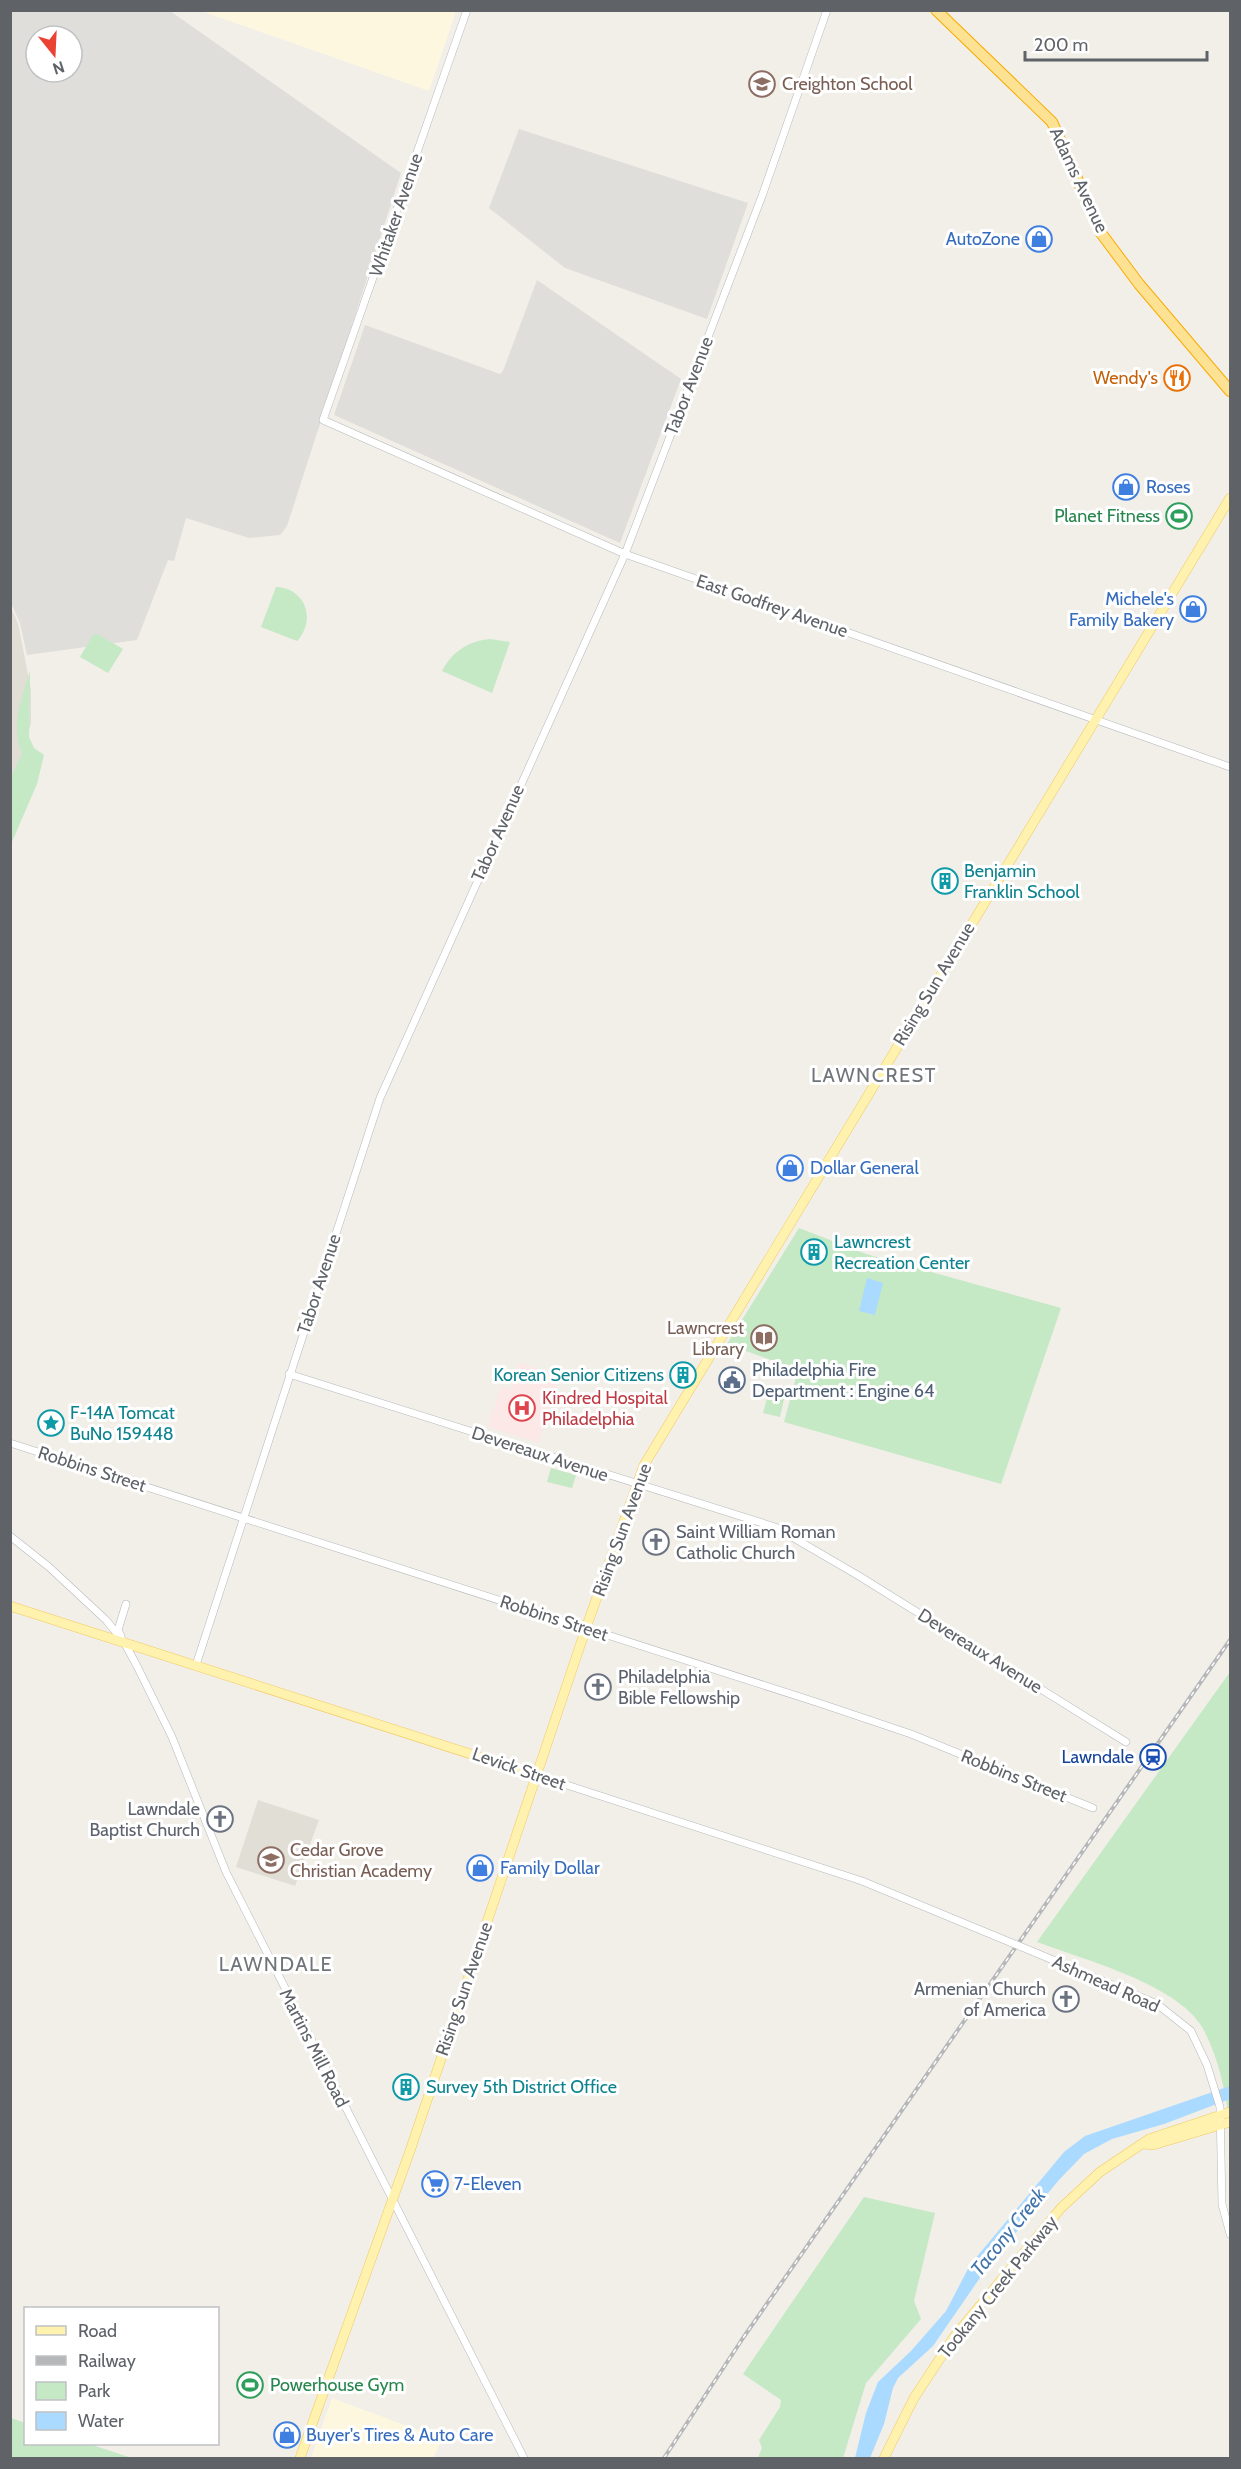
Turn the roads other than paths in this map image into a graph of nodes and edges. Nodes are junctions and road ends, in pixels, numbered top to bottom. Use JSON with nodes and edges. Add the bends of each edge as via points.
{"nodes":[{"id":1,"x":467,"y":10,"type":"edge"},
{"id":2,"x":827,"y":10,"type":"edge"},
{"id":3,"x":936,"y":10,"type":"edge"},
{"id":4,"x":1230,"y":391,"type":"edge"},
{"id":5,"x":323,"y":420,"type":"joint"},
{"id":6,"x":1230,"y":498,"type":"edge"},
{"id":7,"x":625,"y":554,"type":"junction"},
{"id":8,"x":1095,"y":720,"type":"junction"},
{"id":9,"x":1230,"y":767,"type":"edge"},
{"id":10,"x":289,"y":1374,"type":"junction"},
{"id":11,"x":10,"y":1443,"type":"edge"},
{"id":12,"x":635,"y":1484,"type":"junction"},
{"id":13,"x":243,"y":1518,"type":"junction"},
{"id":14,"x":10,"y":1536,"type":"edge"},
{"id":15,"x":126,"y":1604,"type":"dead end"},
{"id":16,"x":10,"y":1606,"type":"edge"},
{"id":17,"x":586,"y":1628,"type":"junction"},
{"id":18,"x":124,"y":1642,"type":"junction"},
{"id":19,"x":196,"y":1665,"type":"junction"},
{"id":20,"x":1126,"y":1742,"type":"dead end"},
{"id":21,"x":536,"y":1775,"type":"junction"},
{"id":22,"x":1093,"y":1808,"type":"dead end"},
{"id":23,"x":1023,"y":1947,"type":"joint"},
{"id":24,"x":1225,"y":2116,"type":"edge"},
{"id":25,"x":392,"y":2200,"type":"junction"},
{"id":26,"x":1230,"y":2234,"type":"edge"},
{"id":27,"x":300,"y":2458,"type":"edge"},
{"id":28,"x":524,"y":2458,"type":"edge"},
{"id":29,"x":884,"y":2458,"type":"edge"}],
"edges":[{"from":1,"to":5,"type":"street","name":"Whitaker Avenue"},
{"from":2,"to":7,"type":"street","name":"Tabor Avenue","via":[[762,196]]},
{"from":3,"to":4,"type":"highway","name":"Adams Avenue","via":[[1052,122],[1101,233]]},
{"from":5,"to":7,"type":"street","name":"East Godfrey Avenue"},
{"from":6,"to":8,"type":"main road","name":"Rising Sun Avenue"},
{"from":7,"to":8,"type":"street","name":"East Godfrey Avenue"},
{"from":7,"to":10,"type":"street","name":"Tabor Avenue","via":[[389,1074]]},
{"from":8,"to":9,"type":"street","name":"East Godfrey Avenue"},
{"from":8,"to":12,"type":"main road","name":"Rising Sun Avenue"},
{"from":10,"to":12,"type":"street","name":"Devereaux Avenue"},
{"from":10,"to":13,"type":"street","name":"Tabor Avenue"},
{"from":11,"to":13,"type":"street","name":"Robbins Street"},
{"from":12,"to":17,"type":"main road","name":"Rising Sun Avenue"},
{"from":12,"to":20,"type":"street","name":"Devereaux Avenue","via":[[775,1527]]},
{"from":13,"to":17,"type":"street","name":"Robbins Street"},
{"from":13,"to":19,"type":"street","name":"Tabor Avenue"},
{"from":14,"to":18,"type":"street","name":"Martins Mill Road","via":[[49,1567]]},
{"from":15,"to":18,"type":"street","via":[[118,1630]]},
{"from":16,"to":18,"type":"main road","name":"Levick Street"},
{"from":17,"to":21,"type":"main road","name":"Rising Sun Avenue"},
{"from":17,"to":22,"type":"street","name":"Robbins Street","via":[[911,1734]]},
{"from":18,"to":19,"type":"main road","name":"Levick Street"},
{"from":18,"to":25,"type":"street","name":"Martins Mill Road","via":[[172,1737],[226,1872]]},
{"from":19,"to":21,"type":"main road","name":"Levick Street"},
{"from":21,"to":23,"type":"street","name":"Levick Street","bridge":true,"via":[[862,1881]]},
{"from":21,"to":25,"type":"main road","name":"Rising Sun Avenue"},
{"from":23,"to":24,"type":"street","name":"Ashmead Road","bridge":true,"via":[[1162,2007],[1191,2031]]},
{"from":24,"to":26,"type":"street","name":"Ashmead Road","via":[[1222,2205]]},
{"from":24,"to":29,"type":"main road","name":"Tookany Creek Parkway","via":[[1153,2145],[1144,2145],[1117,2160],[1061,2208],[954,2337],[914,2398]]},
{"from":25,"to":27,"type":"main road","name":"Rising Sun Avenue"},
{"from":25,"to":28,"type":"street","name":"Martins Mill Road"}]}
